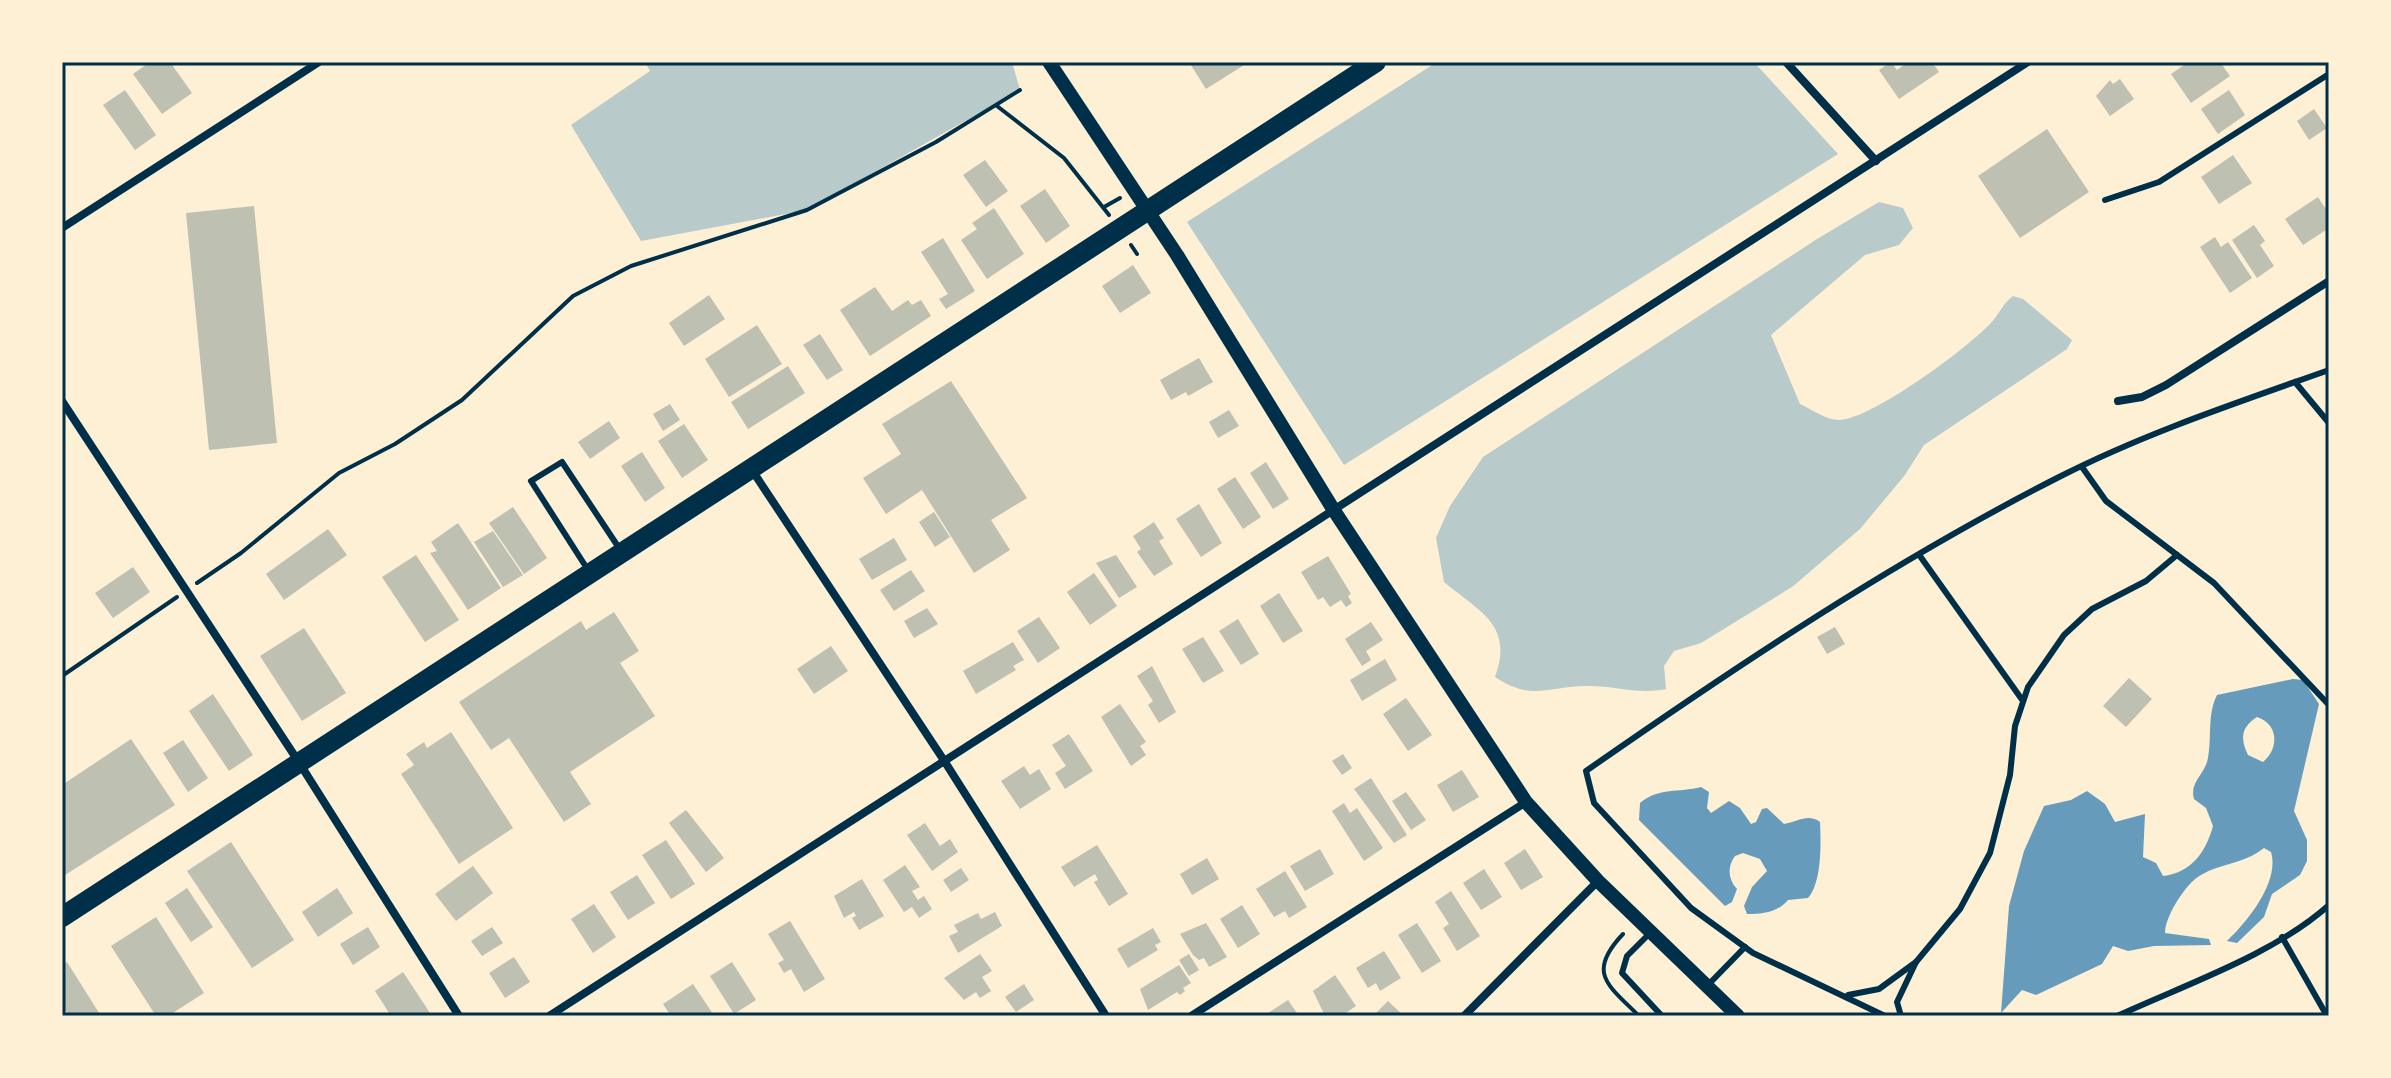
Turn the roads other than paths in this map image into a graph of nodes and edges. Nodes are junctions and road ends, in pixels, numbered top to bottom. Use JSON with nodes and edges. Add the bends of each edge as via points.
{"nodes":[{"id":1,"x":319,"y":62,"type":"edge"},
{"id":2,"x":1049,"y":62,"type":"edge"},
{"id":3,"x":1376,"y":62,"type":"edge"},
{"id":4,"x":1786,"y":62,"type":"edge"},
{"id":5,"x":2028,"y":62,"type":"edge"},
{"id":6,"x":2329,"y":74,"type":"edge"},
{"id":7,"x":1876,"y":161,"type":"junction"},
{"id":8,"x":2105,"y":200,"type":"dead end"},
{"id":9,"x":1148,"y":212,"type":"junction"},
{"id":10,"x":62,"y":228,"type":"edge"},
{"id":11,"x":2329,"y":281,"type":"edge"},
{"id":12,"x":2329,"y":370,"type":"edge"},
{"id":13,"x":2295,"y":382,"type":"junction"},
{"id":14,"x":62,"y":401,"type":"edge"},
{"id":15,"x":2118,"y":401,"type":"dead end"},
{"id":16,"x":2329,"y":423,"type":"edge"},
{"id":17,"x":2082,"y":467,"type":"junction"},
{"id":18,"x":752,"y":470,"type":"junction"},
{"id":19,"x":1333,"y":509,"type":"junction"},
{"id":20,"x":623,"y":554,"type":"junction"},
{"id":21,"x":2177,"y":555,"type":"junction"},
{"id":22,"x":1920,"y":556,"type":"junction"},
{"id":23,"x":591,"y":575,"type":"junction"},
{"id":24,"x":2023,"y":701,"type":"junction"},
{"id":25,"x":2329,"y":705,"type":"edge"},
{"id":26,"x":945,"y":762,"type":"junction"},
{"id":27,"x":300,"y":764,"type":"junction"},
{"id":28,"x":1526,"y":802,"type":"junction"},
{"id":29,"x":1598,"y":881,"type":"junction"},
{"id":30,"x":2329,"y":905,"type":"edge"},
{"id":31,"x":62,"y":917,"type":"edge"},
{"id":32,"x":1651,"y":932,"type":"junction"},
{"id":33,"x":2282,"y":937,"type":"junction"},
{"id":34,"x":1745,"y":947,"type":"junction"},
{"id":35,"x":1916,"y":962,"type":"junction"},
{"id":36,"x":1707,"y":986,"type":"junction"},
{"id":37,"x":1848,"y":995,"type":"junction"},
{"id":38,"x":459,"y":1016,"type":"edge"},
{"id":39,"x":549,"y":1016,"type":"edge"},
{"id":40,"x":1106,"y":1016,"type":"edge"},
{"id":41,"x":1191,"y":1016,"type":"edge"},
{"id":42,"x":1464,"y":1016,"type":"edge"},
{"id":43,"x":1662,"y":1016,"type":"edge"},
{"id":44,"x":1738,"y":1016,"type":"edge"},
{"id":45,"x":1885,"y":1016,"type":"edge"},
{"id":46,"x":1901,"y":1016,"type":"edge"},
{"id":47,"x":2117,"y":1016,"type":"edge"},
{"id":48,"x":2327,"y":1016,"type":"edge"}],
"edges":[{"from":1,"to":10,"type":"street"},
{"from":2,"to":9,"type":"street"},
{"from":3,"to":9,"type":"main road"},
{"from":4,"to":7,"type":"street"},
{"from":5,"to":7,"type":"street"},
{"from":6,"to":8,"type":"lane","via":[[2159,182]]},
{"from":7,"to":19,"type":"street"},
{"from":9,"to":18,"type":"main road"},
{"from":9,"to":19,"type":"street"},
{"from":11,"to":15,"type":"street","via":[[2166,385]]},
{"from":12,"to":13,"type":"lane"},
{"from":13,"to":16,"type":"lane"},
{"from":13,"to":17,"type":"lane"},
{"from":14,"to":27,"type":"street"},
{"from":17,"to":21,"type":"lane","via":[[2106,501]]},
{"from":17,"to":22,"type":"lane"},
{"from":18,"to":20,"type":"main road"},
{"from":18,"to":26,"type":"street"},
{"from":19,"to":26,"type":"street"},
{"from":19,"to":28,"type":"street"},
{"from":20,"to":23,"type":"main road"},
{"from":20,"to":23,"type":"lane","via":[[562,462],[531,481]]},
{"from":21,"to":24,"type":"lane","via":[[2146,581],[2092,609],[2064,635]]},
{"from":21,"to":25,"type":"lane","via":[[2214,583]]},
{"from":22,"to":24,"type":"lane"},
{"from":22,"to":34,"type":"lane","via":[[1719,678],[1586,771],[1594,803],[1691,908]]},
{"from":23,"to":27,"type":"main road"},
{"from":24,"to":35,"type":"lane","via":[[1990,853],[1960,909]]},
{"from":26,"to":39,"type":"street"},
{"from":26,"to":40,"type":"street"},
{"from":27,"to":31,"type":"main road"},
{"from":27,"to":38,"type":"street"},
{"from":28,"to":29,"type":"street"},
{"from":28,"to":41,"type":"street"},
{"from":29,"to":32,"type":"street"},
{"from":29,"to":42,"type":"street"},
{"from":30,"to":33,"type":"lane"},
{"from":32,"to":36,"type":"street"},
{"from":32,"to":43,"type":"lane","via":[[1627,956],[1622,973]]},
{"from":33,"to":47,"type":"lane"},
{"from":33,"to":48,"type":"lane"},
{"from":34,"to":36,"type":"lane"},
{"from":34,"to":37,"type":"lane"},
{"from":35,"to":37,"type":"lane","via":[[1879,989]]},
{"from":35,"to":46,"type":"lane","via":[[1897,1002]]},
{"from":36,"to":44,"type":"street"},
{"from":37,"to":45,"type":"lane"}]}
